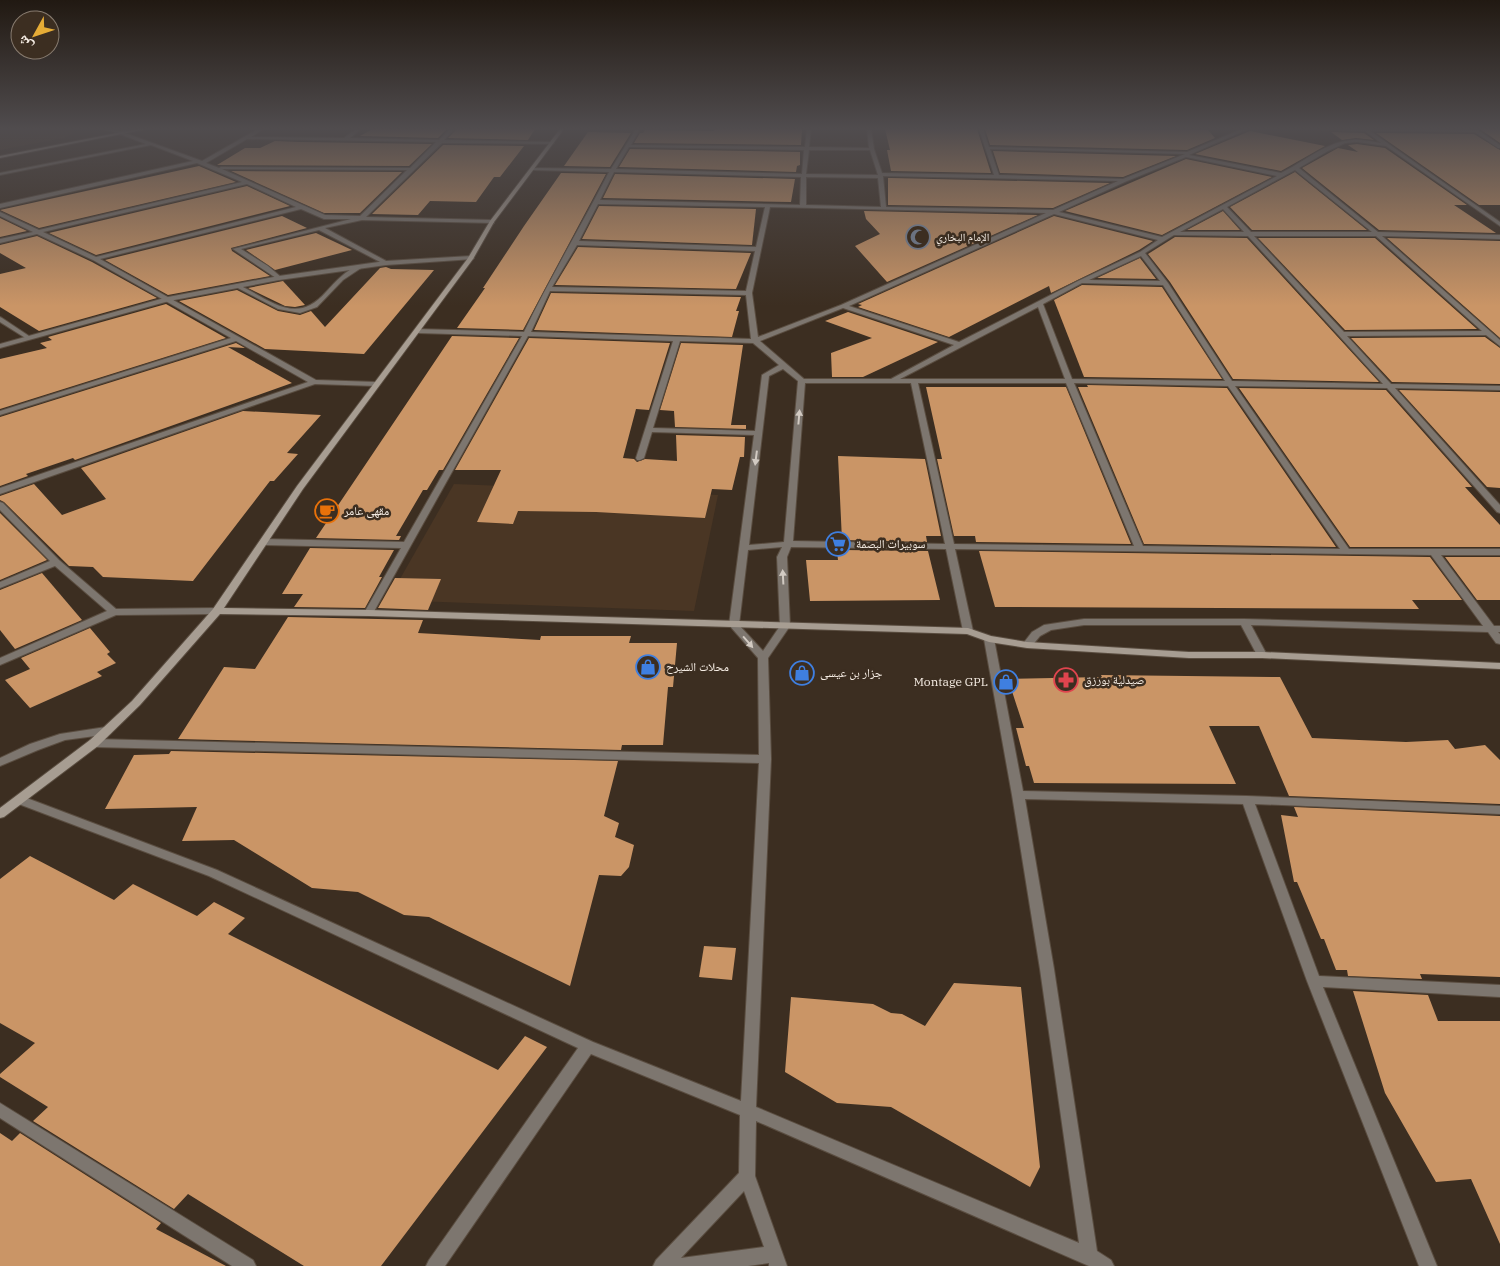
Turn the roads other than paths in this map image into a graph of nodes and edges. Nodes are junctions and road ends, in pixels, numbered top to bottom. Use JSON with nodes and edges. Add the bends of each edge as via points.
{"nodes":[{"id":1,"x":81,"y":188,"type":"edge"},
{"id":2,"x":223,"y":188,"type":"edge"},
{"id":3,"x":262,"y":188,"type":"edge"},
{"id":4,"x":392,"y":188,"type":"edge"},
{"id":5,"x":518,"y":188,"type":"edge"},
{"id":6,"x":605,"y":188,"type":"edge"},
{"id":7,"x":804,"y":188,"type":"edge"},
{"id":8,"x":881,"y":188,"type":"edge"},
{"id":9,"x":1107,"y":188,"type":"edge"},
{"id":10,"x":1258,"y":188,"type":"edge"},
{"id":11,"x":1320,"y":188,"type":"edge"},
{"id":12,"x":1449,"y":188,"type":"edge"},
{"id":13,"x":598,"y":202,"type":"junction"},
{"id":14,"x":0,"y":206,"type":"edge"},
{"id":15,"x":768,"y":206,"type":"junction"},
{"id":16,"x":301,"y":207,"type":"junction"},
{"id":17,"x":803,"y":207,"type":"junction"},
{"id":18,"x":1224,"y":207,"type":"junction"},
{"id":19,"x":884,"y":209,"type":"junction"},
{"id":20,"x":1054,"y":212,"type":"junction"},
{"id":21,"x":0,"y":214,"type":"edge"},
{"id":22,"x":360,"y":219,"type":"junction"},
{"id":23,"x":492,"y":222,"type":"junction"},
{"id":24,"x":1500,"y":224,"type":"edge"},
{"id":25,"x":320,"y":228,"type":"junction"},
{"id":26,"x":36,"y":232,"type":"junction"},
{"id":27,"x":1176,"y":234,"type":"junction"},
{"id":28,"x":1248,"y":234,"type":"junction"},
{"id":29,"x":1377,"y":234,"type":"junction"},
{"id":30,"x":1500,"y":237,"type":"edge"},
{"id":31,"x":1163,"y":239,"type":"junction"},
{"id":32,"x":0,"y":241,"type":"edge"},
{"id":33,"x":575,"y":243,"type":"junction"},
{"id":34,"x":759,"y":249,"type":"junction"},
{"id":35,"x":1142,"y":253,"type":"junction"},
{"id":36,"x":471,"y":258,"type":"junction"},
{"id":37,"x":95,"y":260,"type":"junction"},
{"id":38,"x":386,"y":263,"type":"junction"},
{"id":39,"x":359,"y":267,"type":"junction"},
{"id":40,"x":280,"y":278,"type":"junction"},
{"id":41,"x":1080,"y":282,"type":"junction"},
{"id":42,"x":1165,"y":283,"type":"junction"},
{"id":43,"x":239,"y":287,"type":"junction"},
{"id":44,"x":548,"y":290,"type":"junction"},
{"id":45,"x":749,"y":293,"type":"junction"},
{"id":46,"x":168,"y":299,"type":"junction"},
{"id":47,"x":1040,"y":304,"type":"junction"},
{"id":48,"x":843,"y":306,"type":"junction"},
{"id":49,"x":0,"y":320,"type":"edge"},
{"id":50,"x":417,"y":331,"type":"junction"},
{"id":51,"x":527,"y":333,"type":"junction"},
{"id":52,"x":1487,"y":333,"type":"junction"},
{"id":53,"x":1342,"y":334,"type":"junction"},
{"id":54,"x":29,"y":338,"type":"junction"},
{"id":55,"x":677,"y":338,"type":"junction"},
{"id":56,"x":236,"y":339,"type":"junction"},
{"id":57,"x":755,"y":340,"type":"junction"},
{"id":58,"x":1500,"y":344,"type":"edge"},
{"id":59,"x":961,"y":345,"type":"junction"},
{"id":60,"x":0,"y":346,"type":"edge"},
{"id":61,"x":783,"y":366,"type":"junction"},
{"id":62,"x":892,"y":380,"type":"junction"},
{"id":63,"x":914,"y":380,"type":"junction"},
{"id":64,"x":802,"y":381,"type":"junction"},
{"id":65,"x":1069,"y":381,"type":"junction"},
{"id":66,"x":314,"y":382,"type":"junction"},
{"id":67,"x":376,"y":384,"type":"junction"},
{"id":68,"x":1230,"y":384,"type":"junction"},
{"id":69,"x":1389,"y":386,"type":"junction"},
{"id":70,"x":1500,"y":388,"type":"edge"},
{"id":71,"x":0,"y":413,"type":"edge"},
{"id":72,"x":648,"y":430,"type":"junction"},
{"id":73,"x":759,"y":433,"type":"junction"},
{"id":74,"x":640,"y":458,"type":"dead end"},
{"id":75,"x":0,"y":491,"type":"edge"},
{"id":76,"x":0,"y":505,"type":"edge"},
{"id":77,"x":1500,"y":510,"type":"edge"},
{"id":78,"x":264,"y":542,"type":"junction"},
{"id":79,"x":788,"y":544,"type":"junction"},
{"id":80,"x":407,"y":545,"type":"junction"},
{"id":81,"x":948,"y":546,"type":"junction"},
{"id":82,"x":745,"y":548,"type":"junction"},
{"id":83,"x":1139,"y":548,"type":"junction"},
{"id":84,"x":1346,"y":552,"type":"junction"},
{"id":85,"x":1434,"y":552,"type":"junction"},
{"id":86,"x":1500,"y":552,"type":"edge"},
{"id":87,"x":56,"y":562,"type":"junction"},
{"id":88,"x":0,"y":584,"type":"edge"},
{"id":89,"x":217,"y":611,"type":"junction"},
{"id":90,"x":114,"y":612,"type":"junction"},
{"id":91,"x":369,"y":612,"type":"junction"},
{"id":92,"x":1244,"y":622,"type":"junction"},
{"id":93,"x":734,"y":625,"type":"junction"},
{"id":94,"x":785,"y":626,"type":"junction"},
{"id":95,"x":1496,"y":629,"type":"edge"},
{"id":96,"x":968,"y":631,"type":"junction"},
{"id":97,"x":989,"y":640,"type":"junction"},
{"id":98,"x":1500,"y":641,"type":"edge"},
{"id":99,"x":1026,"y":645,"type":"junction"},
{"id":100,"x":1262,"y":656,"type":"junction"},
{"id":101,"x":762,"y":658,"type":"junction"},
{"id":102,"x":0,"y":662,"type":"edge"},
{"id":103,"x":1500,"y":666,"type":"edge"},
{"id":104,"x":106,"y":731,"type":"junction"},
{"id":105,"x":94,"y":743,"type":"junction"},
{"id":106,"x":765,"y":759,"type":"junction"},
{"id":107,"x":0,"y":762,"type":"edge"},
{"id":108,"x":1018,"y":795,"type":"junction"},
{"id":109,"x":20,"y":800,"type":"junction"},
{"id":110,"x":1247,"y":800,"type":"junction"},
{"id":111,"x":1500,"y":810,"type":"edge"},
{"id":112,"x":0,"y":814,"type":"edge"},
{"id":113,"x":1314,"y":981,"type":"junction"},
{"id":114,"x":1500,"y":992,"type":"edge"},
{"id":115,"x":588,"y":1046,"type":"junction"},
{"id":116,"x":0,"y":1110,"type":"edge"},
{"id":117,"x":748,"y":1111,"type":"junction"},
{"id":118,"x":747,"y":1176,"type":"junction"},
{"id":119,"x":1089,"y":1256,"type":"junction"},
{"id":120,"x":776,"y":1260,"type":"edge"},
{"id":121,"x":248,"y":1266,"type":"edge"},
{"id":122,"x":435,"y":1266,"type":"edge"},
{"id":123,"x":662,"y":1266,"type":"edge"},
{"id":124,"x":683,"y":1266,"type":"edge"},
{"id":125,"x":1104,"y":1266,"type":"edge"},
{"id":126,"x":1428,"y":1266,"type":"edge"}],
"edges":[{"from":1,"to":14,"type":"street"},
{"from":2,"to":26,"type":"street"},
{"from":3,"to":16,"type":"street"},
{"from":4,"to":22,"type":"street"},
{"from":5,"to":23,"type":"main road"},
{"from":6,"to":13,"type":"street"},
{"from":7,"to":17,"type":"street"},
{"from":8,"to":19,"type":"street"},
{"from":9,"to":20,"type":"street"},
{"from":10,"to":18,"type":"street"},
{"from":11,"to":29,"type":"street"},
{"from":12,"to":24,"type":"street"},
{"from":13,"to":15,"type":"street"},
{"from":13,"to":33,"type":"street"},
{"from":15,"to":17,"type":"street"},
{"from":15,"to":34,"type":"street"},
{"from":16,"to":22,"type":"street","via":[[324,217]]},
{"from":16,"to":37,"type":"street"},
{"from":17,"to":19,"type":"street"},
{"from":18,"to":27,"type":"street"},
{"from":18,"to":28,"type":"street"},
{"from":19,"to":20,"type":"street"},
{"from":20,"to":31,"type":"street"},
{"from":20,"to":48,"type":"street"},
{"from":21,"to":26,"type":"street"},
{"from":22,"to":23,"type":"street"},
{"from":22,"to":25,"type":"street"},
{"from":23,"to":36,"type":"main road"},
{"from":25,"to":38,"type":"street"},
{"from":25,"to":40,"type":"street","via":[[236,249]]},
{"from":26,"to":32,"type":"street"},
{"from":26,"to":37,"type":"street"},
{"from":27,"to":28,"type":"street"},
{"from":27,"to":31,"type":"street"},
{"from":28,"to":29,"type":"street"},
{"from":28,"to":53,"type":"street"},
{"from":29,"to":30,"type":"street"},
{"from":29,"to":52,"type":"street"},
{"from":31,"to":35,"type":"street"},
{"from":33,"to":34,"type":"street"},
{"from":33,"to":44,"type":"street"},
{"from":34,"to":45,"type":"street"},
{"from":35,"to":41,"type":"street"},
{"from":35,"to":42,"type":"street"},
{"from":36,"to":38,"type":"street"},
{"from":36,"to":50,"type":"main road"},
{"from":37,"to":46,"type":"street"},
{"from":38,"to":39,"type":"street"},
{"from":39,"to":40,"type":"street"},
{"from":39,"to":43,"type":"street","via":[[340,279],[321,303],[300,311],[280,308]]},
{"from":40,"to":43,"type":"street"},
{"from":41,"to":42,"type":"street"},
{"from":41,"to":47,"type":"street"},
{"from":42,"to":68,"type":"street"},
{"from":43,"to":46,"type":"street"},
{"from":44,"to":45,"type":"street"},
{"from":44,"to":51,"type":"street"},
{"from":45,"to":57,"type":"street"},
{"from":46,"to":54,"type":"street"},
{"from":46,"to":56,"type":"street"},
{"from":47,"to":59,"type":"street"},
{"from":47,"to":65,"type":"street"},
{"from":48,"to":57,"type":"street"},
{"from":48,"to":59,"type":"street"},
{"from":49,"to":54,"type":"street"},
{"from":50,"to":51,"type":"street"},
{"from":50,"to":67,"type":"main road"},
{"from":51,"to":55,"type":"street"},
{"from":51,"to":80,"type":"street"},
{"from":52,"to":53,"type":"street"},
{"from":52,"to":58,"type":"street"},
{"from":53,"to":69,"type":"street"},
{"from":54,"to":60,"type":"street"},
{"from":55,"to":57,"type":"street"},
{"from":55,"to":72,"type":"street"},
{"from":56,"to":66,"type":"street"},
{"from":56,"to":71,"type":"street"},
{"from":57,"to":61,"type":"street"},
{"from":59,"to":62,"type":"street"},
{"from":61,"to":64,"type":"street"},
{"from":61,"to":73,"type":"street","via":[[766,375]]},
{"from":62,"to":63,"type":"street"},
{"from":62,"to":64,"type":"street"},
{"from":63,"to":65,"type":"street"},
{"from":63,"to":81,"type":"street"},
{"from":79,"to":64,"type":"street","one_way":true},
{"from":65,"to":68,"type":"street"},
{"from":65,"to":83,"type":"street"},
{"from":66,"to":67,"type":"street"},
{"from":66,"to":75,"type":"street"},
{"from":67,"to":78,"type":"main road"},
{"from":68,"to":69,"type":"street"},
{"from":68,"to":84,"type":"street"},
{"from":69,"to":70,"type":"street"},
{"from":69,"to":77,"type":"street"},
{"from":72,"to":73,"type":"street"},
{"from":72,"to":74,"type":"street"},
{"from":73,"to":82,"type":"street","one_way":true},
{"from":76,"to":87,"type":"street"},
{"from":78,"to":80,"type":"street"},
{"from":78,"to":89,"type":"main road"},
{"from":79,"to":81,"type":"street"},
{"from":79,"to":82,"type":"street"},
{"from":94,"to":79,"type":"street","one_way":true,"via":[[782,556]]},
{"from":80,"to":91,"type":"street"},
{"from":81,"to":83,"type":"street"},
{"from":81,"to":96,"type":"street"},
{"from":82,"to":93,"type":"street"},
{"from":83,"to":84,"type":"street"},
{"from":84,"to":85,"type":"street"},
{"from":85,"to":86,"type":"street"},
{"from":85,"to":95,"type":"street"},
{"from":87,"to":88,"type":"street"},
{"from":87,"to":90,"type":"street"},
{"from":89,"to":90,"type":"street"},
{"from":89,"to":91,"type":"main road"},
{"from":89,"to":104,"type":"main road","via":[[136,703]]},
{"from":90,"to":102,"type":"street"},
{"from":91,"to":93,"type":"main road"},
{"from":92,"to":95,"type":"street"},
{"from":92,"to":99,"type":"street","via":[[1084,622],[1048,627]]},
{"from":92,"to":100,"type":"street"},
{"from":93,"to":94,"type":"main road"},
{"from":93,"to":101,"type":"street","one_way":true},
{"from":94,"to":96,"type":"main road"},
{"from":94,"to":101,"type":"street"},
{"from":95,"to":98,"type":"street"},
{"from":96,"to":97,"type":"main road"},
{"from":97,"to":99,"type":"main road"},
{"from":97,"to":108,"type":"street"},
{"from":99,"to":100,"type":"main road"},
{"from":100,"to":103,"type":"main road"},
{"from":101,"to":106,"type":"street"},
{"from":104,"to":105,"type":"main road"},
{"from":104,"to":107,"type":"street","via":[[64,737]]},
{"from":105,"to":106,"type":"street"},
{"from":105,"to":109,"type":"main road"},
{"from":106,"to":117,"type":"street"},
{"from":108,"to":110,"type":"street"},
{"from":108,"to":119,"type":"street"},
{"from":109,"to":112,"type":"main road"},
{"from":109,"to":115,"type":"street","via":[[213,873]]},
{"from":110,"to":111,"type":"street"},
{"from":110,"to":113,"type":"street"},
{"from":113,"to":114,"type":"street"},
{"from":113,"to":126,"type":"street"},
{"from":115,"to":117,"type":"street"},
{"from":115,"to":122,"type":"street"},
{"from":116,"to":121,"type":"street"},
{"from":117,"to":118,"type":"street"},
{"from":117,"to":119,"type":"street"},
{"from":118,"to":120,"type":"street"},
{"from":118,"to":123,"type":"street"},
{"from":119,"to":125,"type":"street"},
{"from":120,"to":124,"type":"street"}]}
